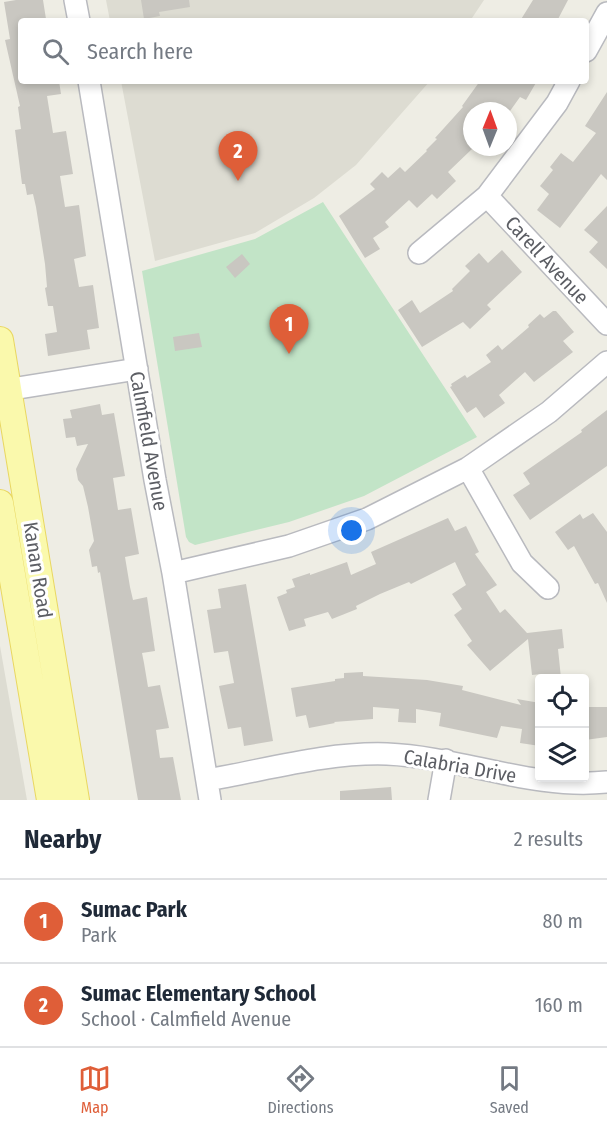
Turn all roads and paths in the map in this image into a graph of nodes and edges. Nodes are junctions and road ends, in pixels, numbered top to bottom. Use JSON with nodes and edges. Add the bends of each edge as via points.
{"nodes":[{"id":1,"x":75,"y":0,"type":"edge"},
{"id":2,"x":607,"y":13,"type":"edge"},
{"id":3,"x":78,"y":18,"type":"edge"},
{"id":4,"x":589,"y":46,"type":"edge"},
{"id":5,"x":89,"y":84,"type":"edge"},
{"id":6,"x":567,"y":84,"type":"edge"},
{"id":7,"x":487,"y":196,"type":"junction"},
{"id":8,"x":419,"y":253,"type":"dead end"},
{"id":9,"x":607,"y":324,"type":"edge"},
{"id":10,"x":0,"y":340,"type":"edge"},
{"id":11,"x":607,"y":362,"type":"edge"},
{"id":12,"x":136,"y":369,"type":"junction"},
{"id":13,"x":4,"y":391,"type":"edge"},
{"id":14,"x":468,"y":468,"type":"junction"},
{"id":15,"x":0,"y":503,"type":"edge"},
{"id":16,"x":173,"y":573,"type":"junction"},
{"id":17,"x":548,"y":588,"type":"dead end"},
{"id":18,"x":446,"y":760,"type":"junction"},
{"id":19,"x":607,"y":782,"type":"edge"},
{"id":20,"x":208,"y":790,"type":"edge"},
{"id":21,"x":50,"y":800,"type":"edge"},
{"id":22,"x":76,"y":800,"type":"edge"},
{"id":23,"x":439,"y":800,"type":"edge"}],
"edges":[{"from":1,"to":3,"type":"street"},
{"from":2,"to":4,"type":"street"},
{"from":5,"to":12,"type":"street","name":"Calmfield Avenue"},
{"from":6,"to":7,"type":"street"},
{"from":7,"to":8,"type":"street"},
{"from":7,"to":9,"type":"street","name":"Carell Avenue"},
{"from":10,"to":13,"type":"main road","name":"Kanan Road"},
{"from":11,"to":14,"type":"street","via":[[549,412]]},
{"from":12,"to":13,"type":"street"},
{"from":12,"to":16,"type":"street","name":"Calmfield Avenue"},
{"from":13,"to":22,"type":"main road","name":"Kanan Road"},
{"from":14,"to":16,"type":"street","via":[[367,519],[289,546]]},
{"from":14,"to":17,"type":"street","via":[[522,563]]},
{"from":15,"to":21,"type":"main road","name":"Kanan Road"},
{"from":16,"to":20,"type":"street","name":"Calmfield Avenue"},
{"from":18,"to":19,"type":"street","name":"Calabria Drive","via":[[537,780]]},
{"from":18,"to":20,"type":"street","name":"Calabria Drive","via":[[387,754],[340,755]]},
{"from":18,"to":23,"type":"street"}]}
